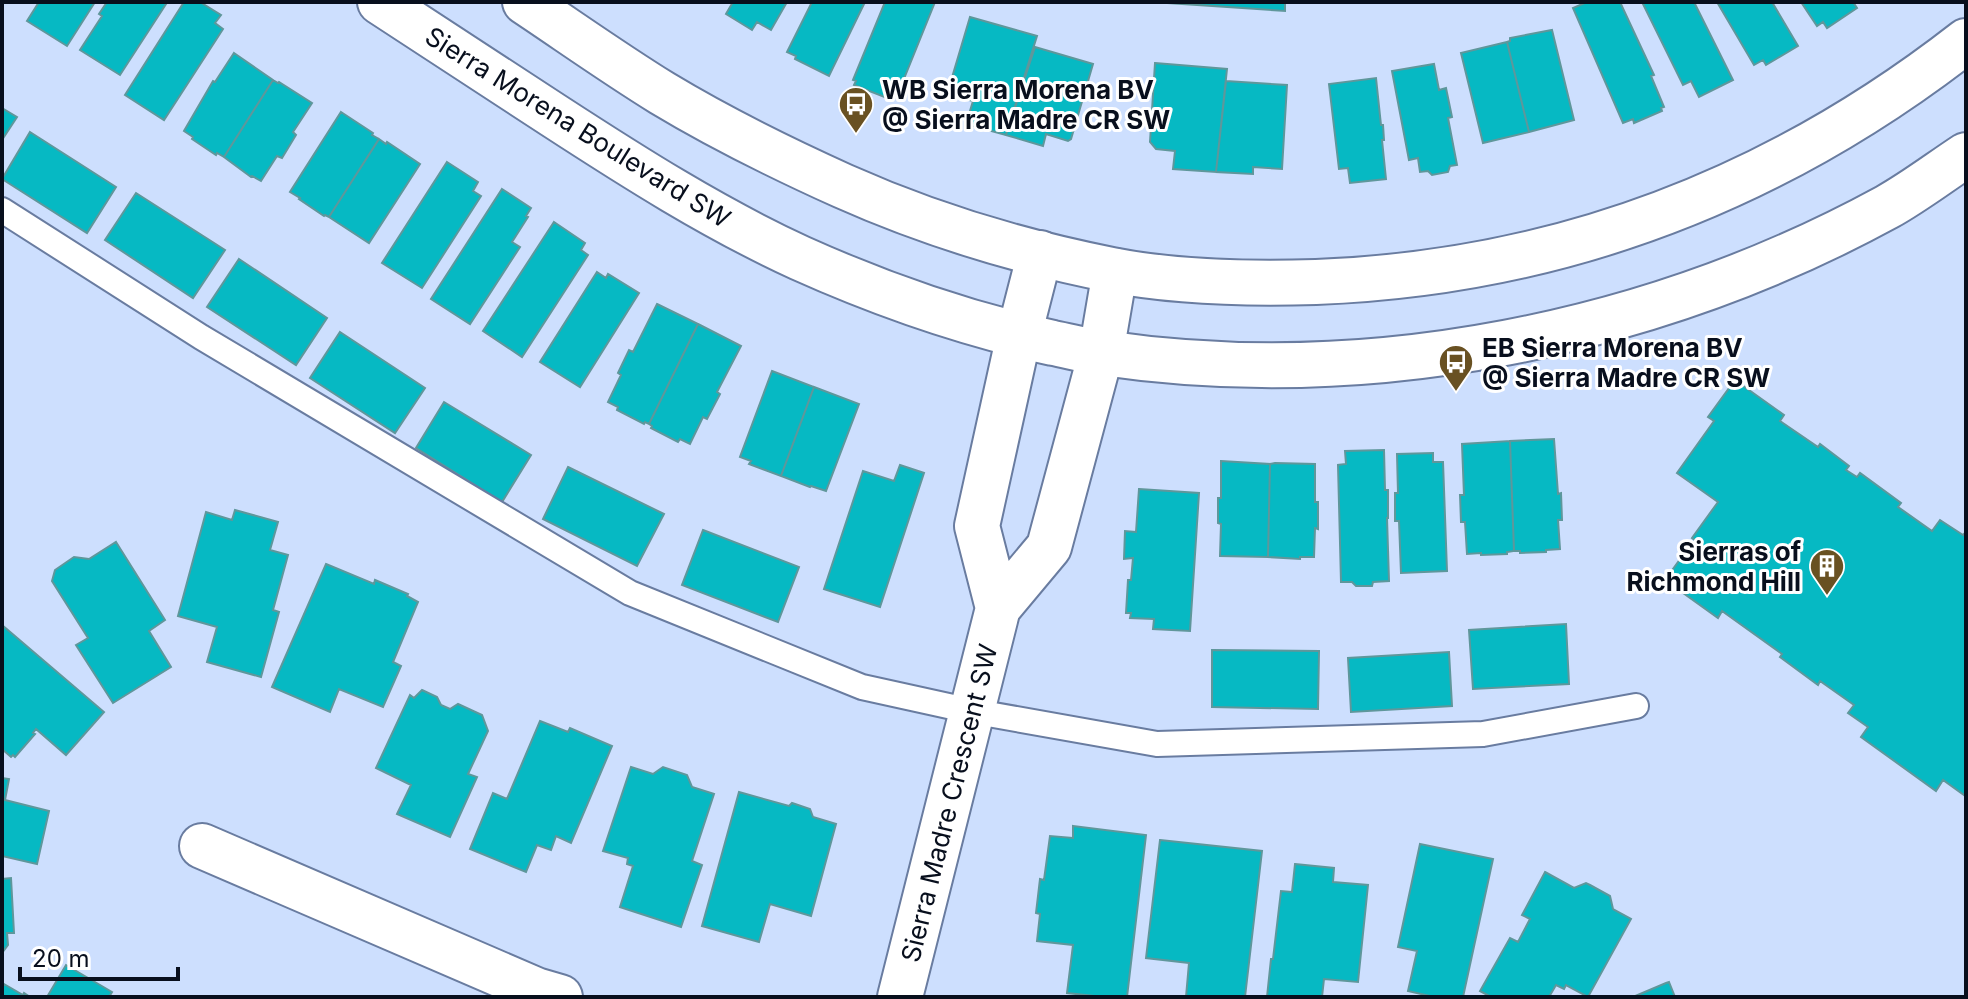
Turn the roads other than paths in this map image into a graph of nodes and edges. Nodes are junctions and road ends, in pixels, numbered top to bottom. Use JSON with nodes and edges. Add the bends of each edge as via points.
{"nodes":[{"id":1,"x":380,"y":2,"type":"edge"},
{"id":2,"x":525,"y":2,"type":"edge"},
{"id":3,"x":1966,"y":41,"type":"edge"},
{"id":4,"x":1966,"y":155,"type":"edge"},
{"id":5,"x":2,"y":210,"type":"edge"},
{"id":6,"x":1040,"y":253,"type":"junction"},
{"id":7,"x":1115,"y":271,"type":"junction"},
{"id":8,"x":1019,"y":335,"type":"junction"},
{"id":9,"x":1101,"y":353,"type":"junction"},
{"id":10,"x":998,"y":608,"type":"junction"},
{"id":11,"x":1636,"y":706,"type":"dead end"},
{"id":12,"x":971,"y":711,"type":"junction"},
{"id":13,"x":202,"y":846,"type":"dead end"},
{"id":14,"x":560,"y":997,"type":"edge"},
{"id":15,"x":900,"y":997,"type":"edge"}],
"edges":[{"from":1,"to":8,"type":"street","name":"Sierra Morena Boulevard SW","via":[[710,214],[892,296]]},
{"from":2,"to":6,"type":"street","via":[[663,94],[754,144],[915,214]]},
{"from":3,"to":7,"type":"street","via":[[1848,124],[1791,156],[1673,211],[1597,237],[1439,272],[1358,280],[1236,282]]},
{"from":4,"to":9,"type":"street","name":"Sierra Morena Boulevard SW","via":[[1891,204],[1814,244],[1694,293],[1570,330],[1390,359],[1294,364],[1197,363]]},
{"from":5,"to":12,"type":"lane","via":[[201,337],[630,593],[862,687]]},
{"from":6,"to":7,"type":"street"},
{"from":6,"to":8,"type":"street","name":"Sierra Madre Crescent SW"},
{"from":7,"to":9,"type":"street","name":"Sierra Madre Crescent SW"},
{"from":8,"to":9,"type":"street","name":"Sierra Morena Boulevard SW"},
{"from":8,"to":10,"type":"street","name":"Sierra Madre Crescent SW","via":[[977,526]]},
{"from":9,"to":10,"type":"street","name":"Sierra Madre Crescent SW","via":[[1049,547]]},
{"from":10,"to":12,"type":"street","name":"Sierra Madre Crescent SW"},
{"from":11,"to":12,"type":"lane","via":[[1483,734],[1157,744]]},
{"from":12,"to":15,"type":"street","name":"Sierra Madre Crescent SW"},
{"from":13,"to":14,"type":"street"}]}
